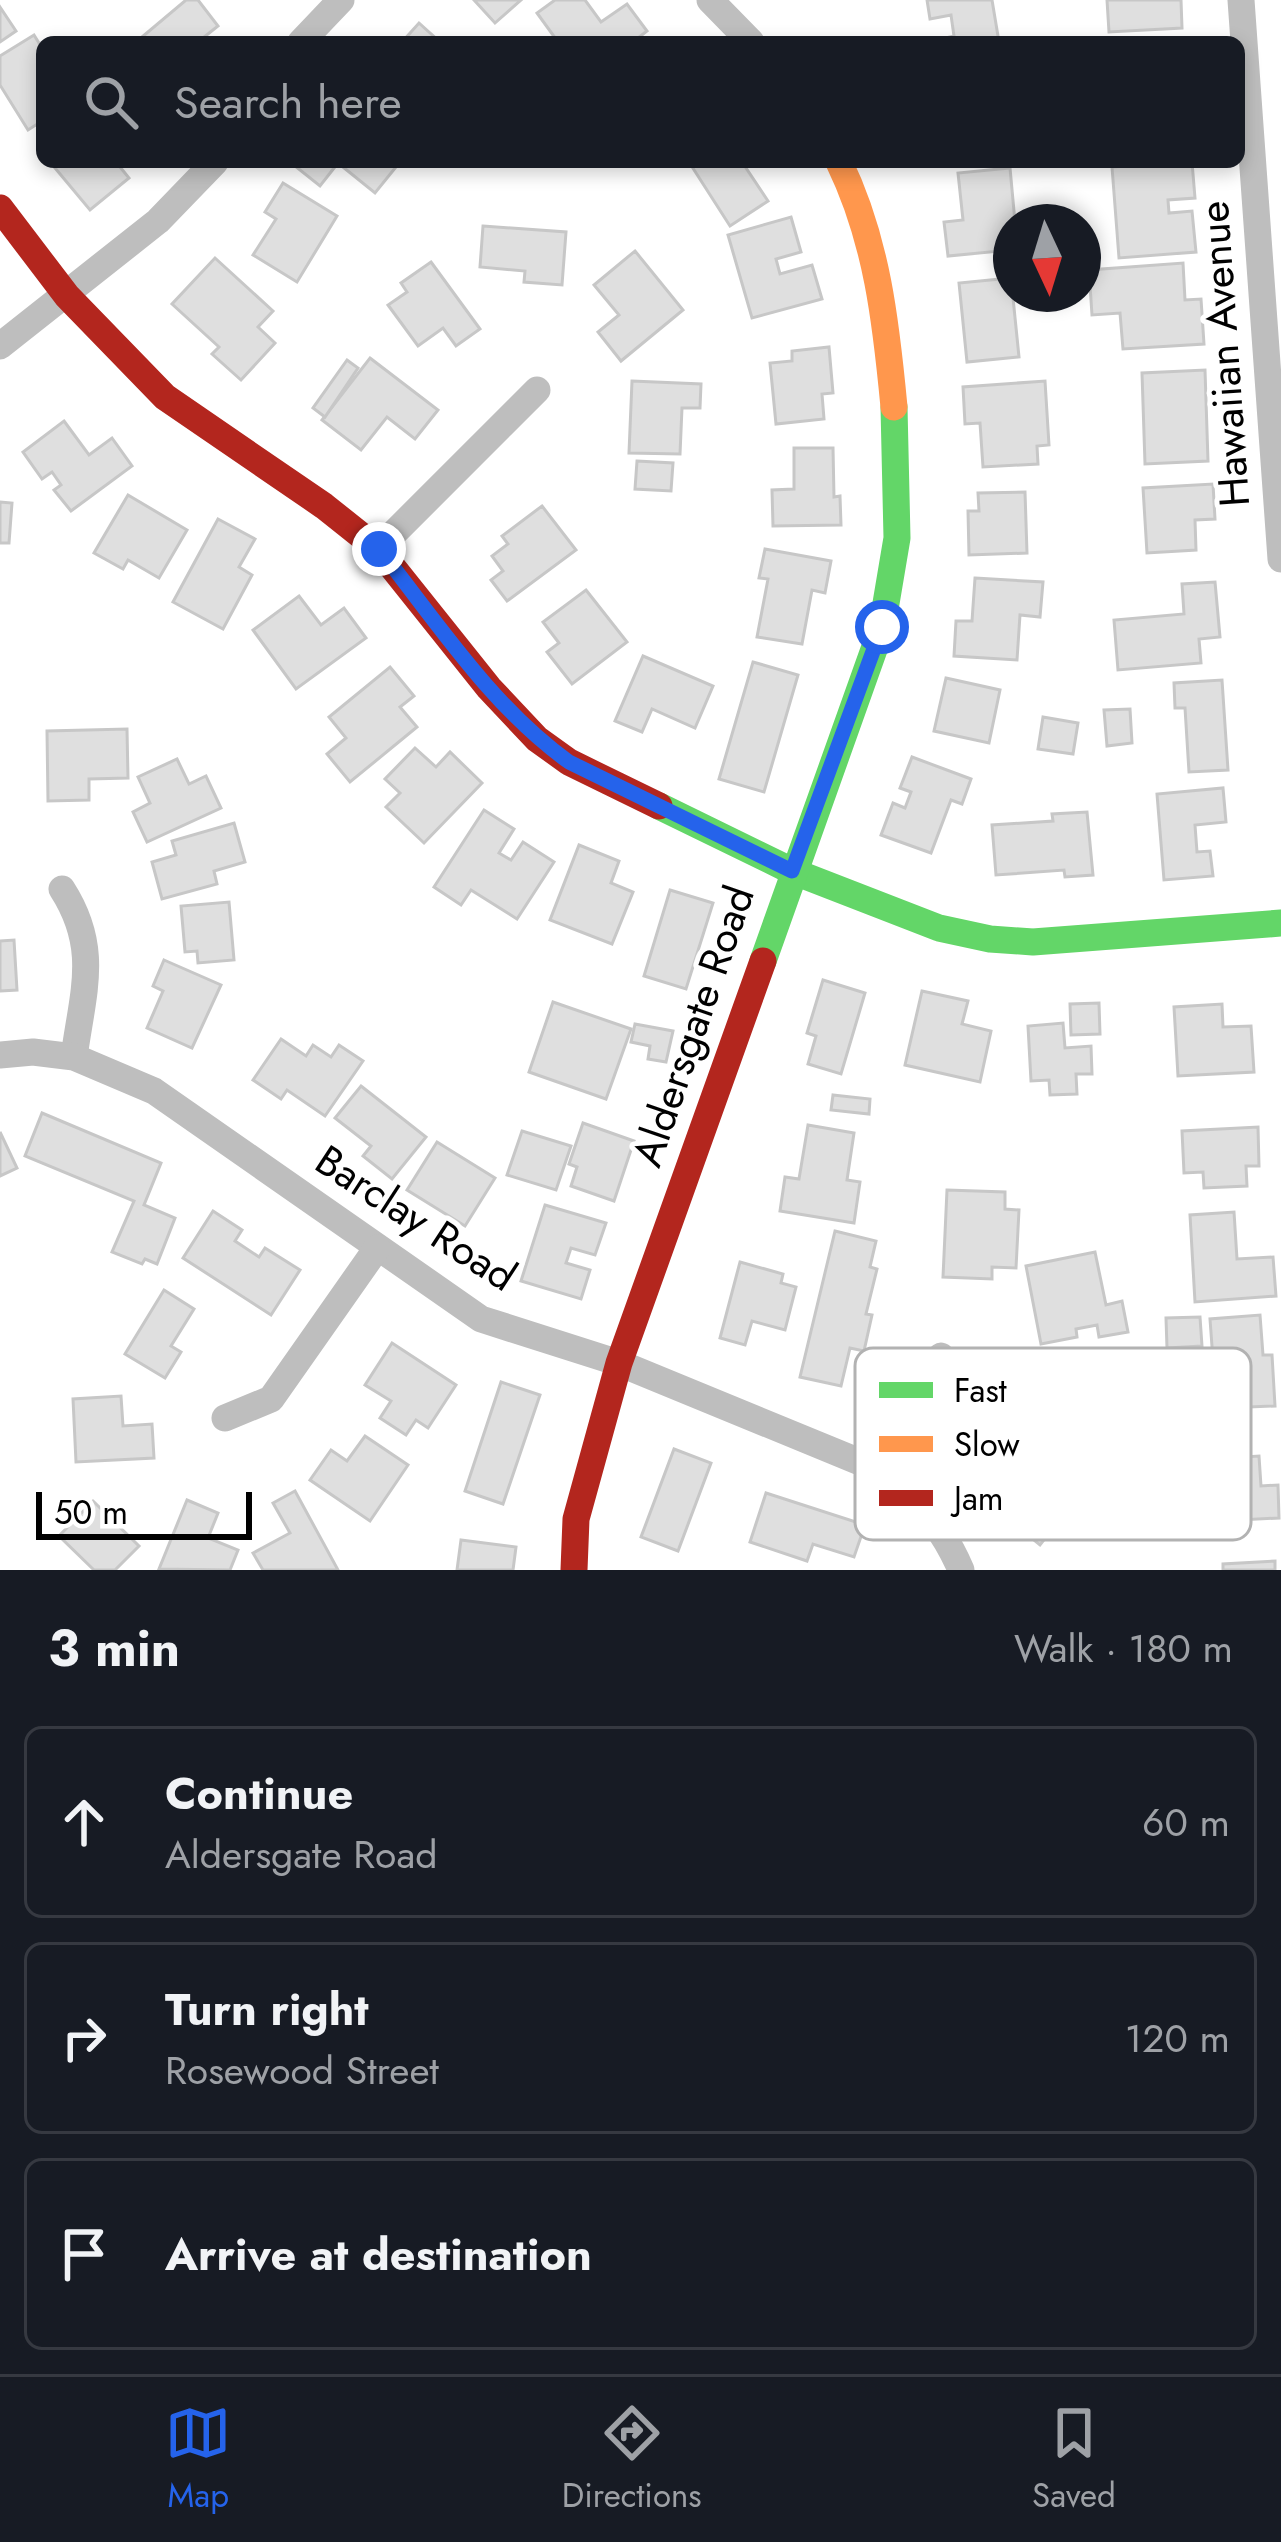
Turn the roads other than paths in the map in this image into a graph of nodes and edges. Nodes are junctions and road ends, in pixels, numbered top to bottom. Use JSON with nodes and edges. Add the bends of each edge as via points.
{"nodes":[{"id":1,"x":341,"y":0,"type":"edge"},
{"id":2,"x":710,"y":0,"type":"edge"},
{"id":3,"x":1241,"y":0,"type":"edge"},
{"id":4,"x":307,"y":36,"type":"edge"},
{"id":5,"x":745,"y":36,"type":"edge"},
{"id":6,"x":1243,"y":36,"type":"edge"},
{"id":7,"x":1245,"y":59,"type":"edge"},
{"id":8,"x":1281,"y":130,"type":"edge"},
{"id":9,"x":1250,"y":133,"type":"junction"},
{"id":10,"x":209,"y":168,"type":"edge"},
{"id":11,"x":842,"y":168,"type":"edge"},
{"id":12,"x":0,"y":208,"type":"edge"},
{"id":13,"x":67,"y":296,"type":"junction"},
{"id":14,"x":0,"y":346,"type":"edge"},
{"id":15,"x":537,"y":390,"type":"dead end"},
{"id":16,"x":1279,"y":500,"type":"edge"},
{"id":17,"x":379,"y":549,"type":"junction"},
{"id":18,"x":1281,"y":559,"type":"edge"},
{"id":19,"x":792,"y":871,"type":"junction"},
{"id":20,"x":62,"y":889,"type":"dead end"},
{"id":21,"x":1281,"y":922,"type":"edge"},
{"id":22,"x":0,"y":1054,"type":"edge"},
{"id":23,"x":74,"y":1057,"type":"junction"},
{"id":24,"x":377,"y":1248,"type":"junction"},
{"id":25,"x":619,"y":1363,"type":"junction"},
{"id":26,"x":225,"y":1418,"type":"dead end"},
{"id":27,"x":855,"y":1460,"type":"edge"},
{"id":28,"x":945,"y":1540,"type":"edge"},
{"id":29,"x":574,"y":1570,"type":"edge"},
{"id":30,"x":961,"y":1570,"type":"edge"}],
"edges":[{"from":1,"to":4,"type":"street"},
{"from":2,"to":5,"type":"street"},
{"from":3,"to":6,"type":"street","name":"Hawaiian Avenue"},
{"from":7,"to":9,"type":"street","name":"Hawaiian Avenue"},
{"from":8,"to":9,"type":"street"},
{"from":9,"to":16,"type":"street","name":"Hawaiian Avenue"},
{"from":10,"to":13,"type":"street"},
{"from":11,"to":19,"type":"street","name":"Aldersgate Road","via":[[884,293],[900,527],[882,627]]},
{"from":12,"to":13,"type":"street"},
{"from":13,"to":14,"type":"street"},
{"from":13,"to":17,"type":"street","via":[[165,397]]},
{"from":15,"to":17,"type":"street"},
{"from":16,"to":18,"type":"street","name":"Hawaiian Avenue"},
{"from":17,"to":19,"type":"street","via":[[537,740]]},
{"from":19,"to":21,"type":"street","via":[[939,928],[990,939]]},
{"from":19,"to":25,"type":"street","name":"Aldersgate Road"},
{"from":20,"to":23,"type":"street","via":[[88,953]]},
{"from":22,"to":23,"type":"street","name":"Barclay Road"},
{"from":23,"to":24,"type":"street","name":"Barclay Road","via":[[154,1090]]},
{"from":24,"to":25,"type":"street","name":"Barclay Road","via":[[481,1319]]},
{"from":24,"to":26,"type":"street","via":[[272,1399]]},
{"from":25,"to":27,"type":"street","name":"Barclay Road"},
{"from":25,"to":29,"type":"street","name":"Aldersgate Road","via":[[576,1519]]},
{"from":28,"to":30,"type":"street","name":"Barclay Road"}]}
